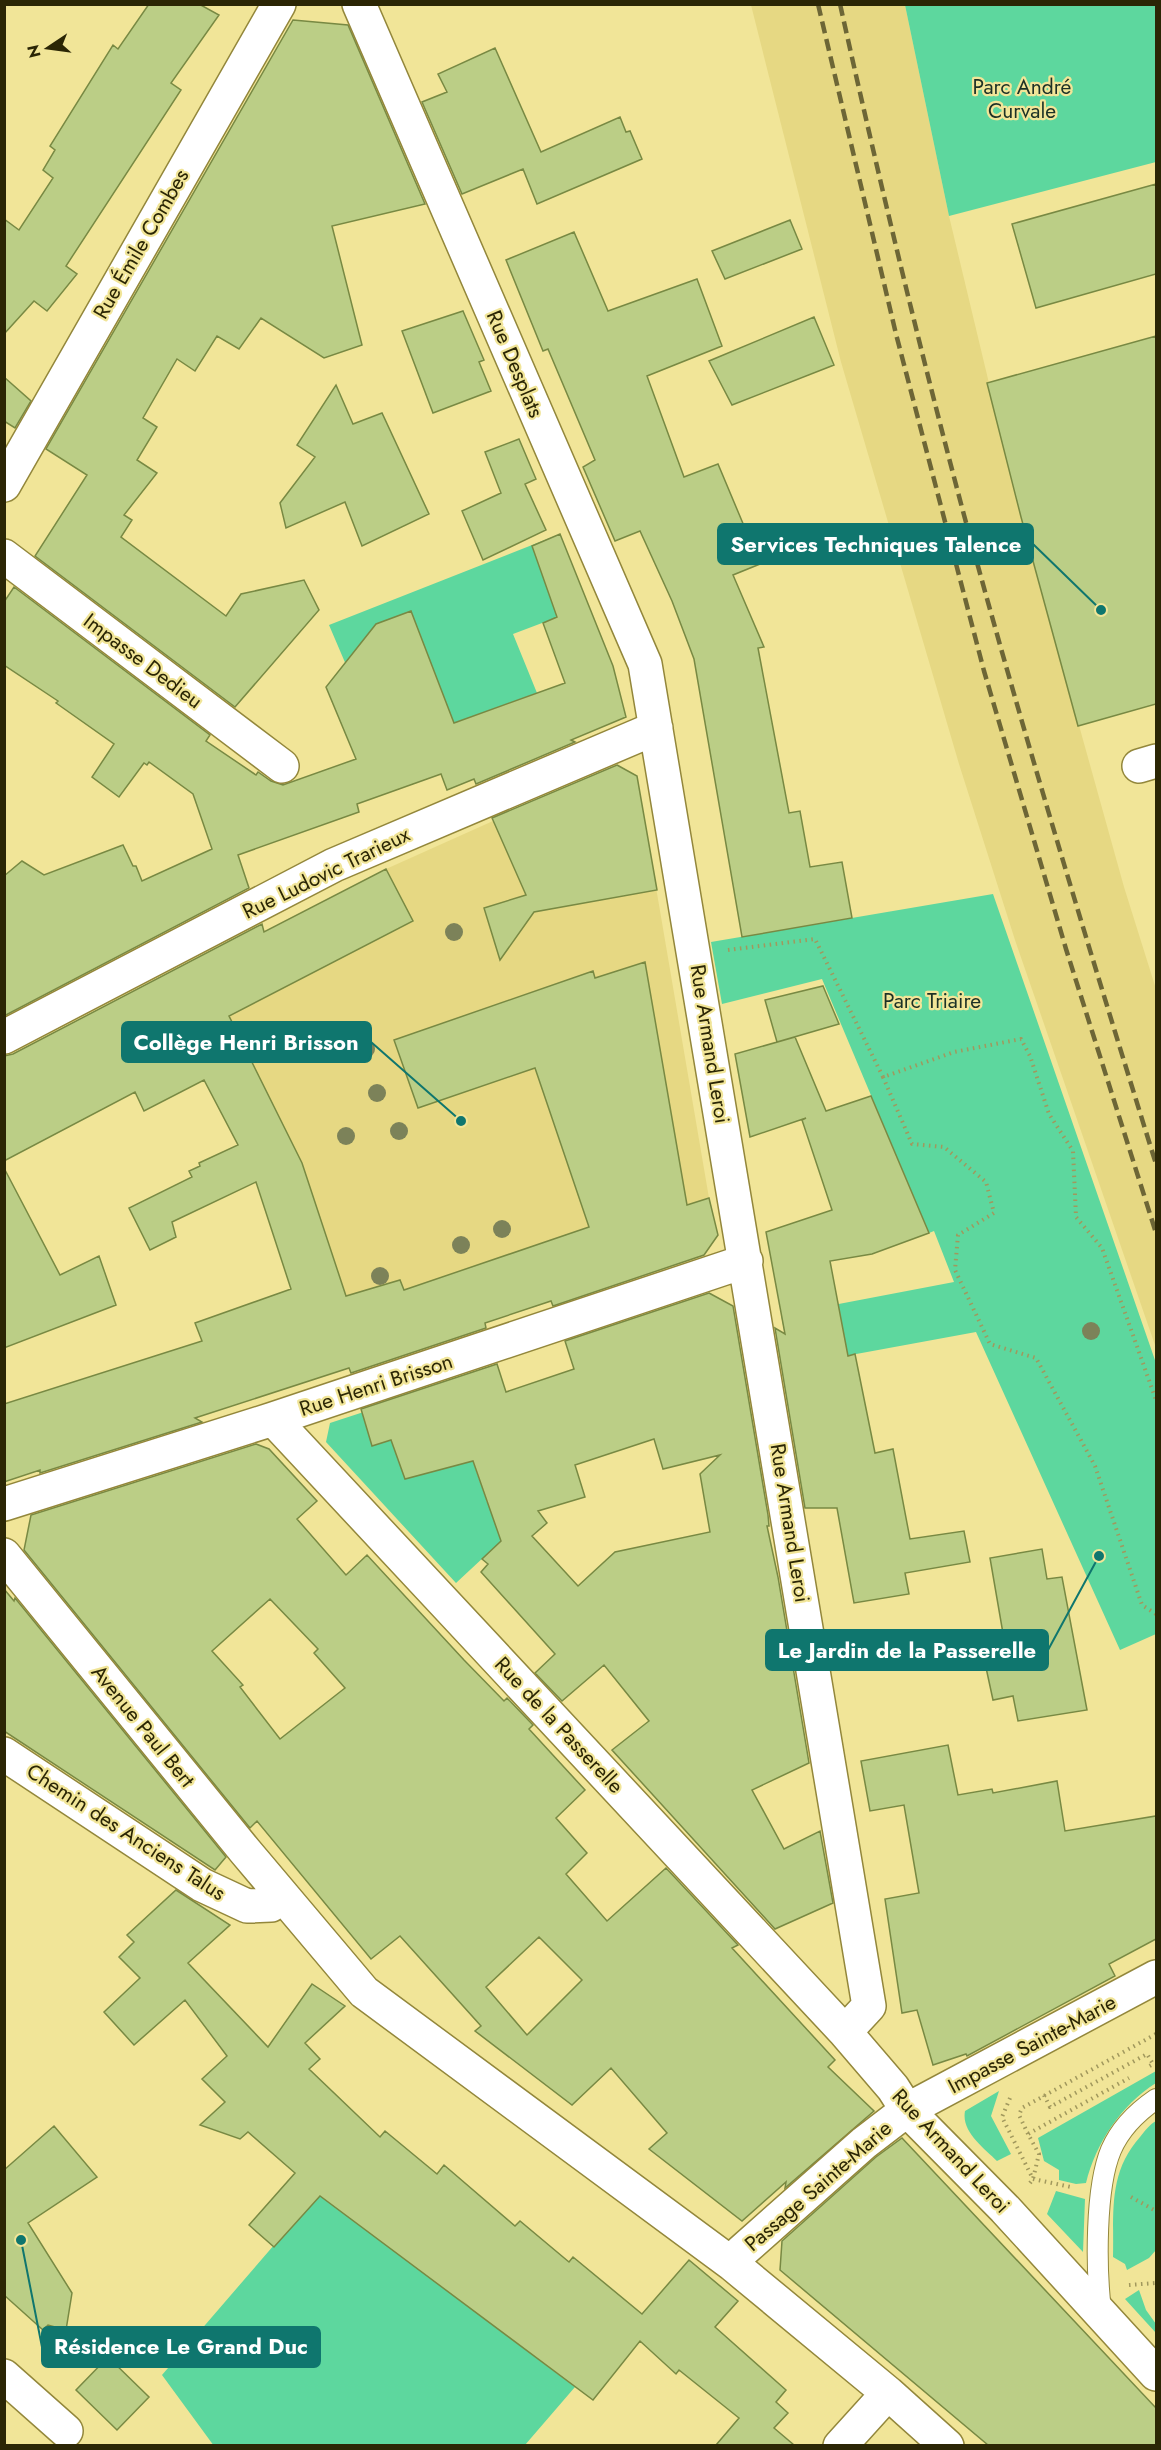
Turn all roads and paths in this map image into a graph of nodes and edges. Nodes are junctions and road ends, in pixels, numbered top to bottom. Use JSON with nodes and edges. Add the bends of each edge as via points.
{"nodes":[{"id":1,"x":279,"y":4,"type":"edge"},
{"id":2,"x":359,"y":4,"type":"edge"},
{"id":3,"x":4,"y":485,"type":"edge"},
{"id":4,"x":4,"y":556,"type":"edge"},
{"id":5,"x":656,"y":728,"type":"junction"},
{"id":6,"x":282,"y":766,"type":"dead end"},
{"id":7,"x":695,"y":955,"type":"junction"},
{"id":8,"x":4,"y":1036,"type":"edge"},
{"id":9,"x":883,"y":1077,"type":"junction"},
{"id":10,"x":746,"y":1261,"type":"junction"},
{"id":11,"x":1156,"y":1400,"type":"edge"},
{"id":12,"x":273,"y":1419,"type":"junction"},
{"id":13,"x":4,"y":1504,"type":"edge"},
{"id":14,"x":4,"y":1555,"type":"edge"},
{"id":15,"x":1156,"y":1614,"type":"edge"},
{"id":16,"x":4,"y":1754,"type":"edge"},
{"id":17,"x":282,"y":1896,"type":"junction"},
{"id":18,"x":1156,"y":1977,"type":"edge"},
{"id":19,"x":845,"y":2032,"type":"junction"},
{"id":20,"x":1156,"y":2034,"type":"edge"},
{"id":21,"x":1143,"y":2070,"type":"dead end"},
{"id":22,"x":1132,"y":2076,"type":"dead end"},
{"id":23,"x":1011,"y":2095,"type":"dead end"},
{"id":24,"x":1044,"y":2096,"type":"junction"},
{"id":25,"x":1156,"y":2099,"type":"edge"},
{"id":26,"x":907,"y":2110,"type":"junction"},
{"id":27,"x":1028,"y":2134,"type":"junction"},
{"id":28,"x":732,"y":2264,"type":"junction"},
{"id":29,"x":1102,"y":2315,"type":"junction"},
{"id":30,"x":1156,"y":2374,"type":"edge"},
{"id":31,"x":4,"y":2376,"type":"edge"},
{"id":32,"x":888,"y":2393,"type":"junction"},
{"id":33,"x":66,"y":2431,"type":"dead end"},
{"id":34,"x":840,"y":2445,"type":"edge"},
{"id":35,"x":947,"y":2445,"type":"edge"}],
"edges":[{"from":1,"to":3,"type":"street","name":"Rue Émile Combes"},
{"from":2,"to":5,"type":"street","name":"Rue Desplats","via":[[645,664]]},
{"from":4,"to":6,"type":"street","name":"Impasse Dedieu"},
{"from":5,"to":7,"type":"street","name":"Rue Armand Leroi"},
{"from":5,"to":8,"type":"street","name":"Rue Ludovic Trarieux","via":[[333,865]]},
{"from":7,"to":9,"type":"path","via":[[814,939]]},
{"from":7,"to":10,"type":"street","name":"Rue Armand Leroi"},
{"from":9,"to":11,"type":"path","via":[[954,1052],[1021,1039],[1050,1114],[1073,1151],[1076,1217],[1102,1248]]},
{"from":9,"to":15,"type":"path","via":[[912,1144],[944,1147],[986,1182],[994,1213],[958,1235],[955,1270],[990,1344],[1036,1358],[1095,1466],[1142,1605]]},
{"from":10,"to":12,"type":"street","name":"Rue Henri Brisson"},
{"from":10,"to":19,"type":"street","name":"Rue Armand Leroi","via":[[869,2006]]},
{"from":12,"to":13,"type":"street","name":"Rue Henri Brisson"},
{"from":12,"to":19,"type":"street","name":"Rue de la Passerelle"},
{"from":14,"to":17,"type":"street","name":"Avenue Paul Bert"},
{"from":16,"to":17,"type":"street","name":"Chemin des Anciens Talus","via":[[202,1885],[247,1906],[271,1905]]},
{"from":17,"to":28,"type":"street","name":"Avenue Paul Bert","via":[[364,1992]]},
{"from":18,"to":26,"type":"street","name":"Impasse Sainte-Marie"},
{"from":19,"to":26,"type":"street","name":"Rue Armand Leroi"},
{"from":20,"to":24,"type":"path"},
{"from":21,"to":24,"type":"path","via":[[1153,2064],[1147,2054],[1050,2107]]},
{"from":22,"to":27,"type":"path"},
{"from":23,"to":27,"type":"path","via":[[1002,2117],[1034,2179],[1039,2154]]},
{"from":24,"to":27,"type":"path","via":[[1022,2108],[1019,2115]]},
{"from":25,"to":29,"type":"lane","via":[[1126,2124],[1111,2149],[1103,2176],[1098,2247]]},
{"from":26,"to":28,"type":"street","name":"Passage Sainte-Marie","via":[[767,2228]]},
{"from":26,"to":29,"type":"street","name":"Rue Armand Leroi"},
{"from":28,"to":32,"type":"street","name":"Avenue Paul Bert"},
{"from":29,"to":30,"type":"street","name":"Rue Armand Leroi"},
{"from":31,"to":33,"type":"street"},
{"from":32,"to":34,"type":"street"},
{"from":32,"to":35,"type":"street","name":"Avenue Paul Bert"}]}
